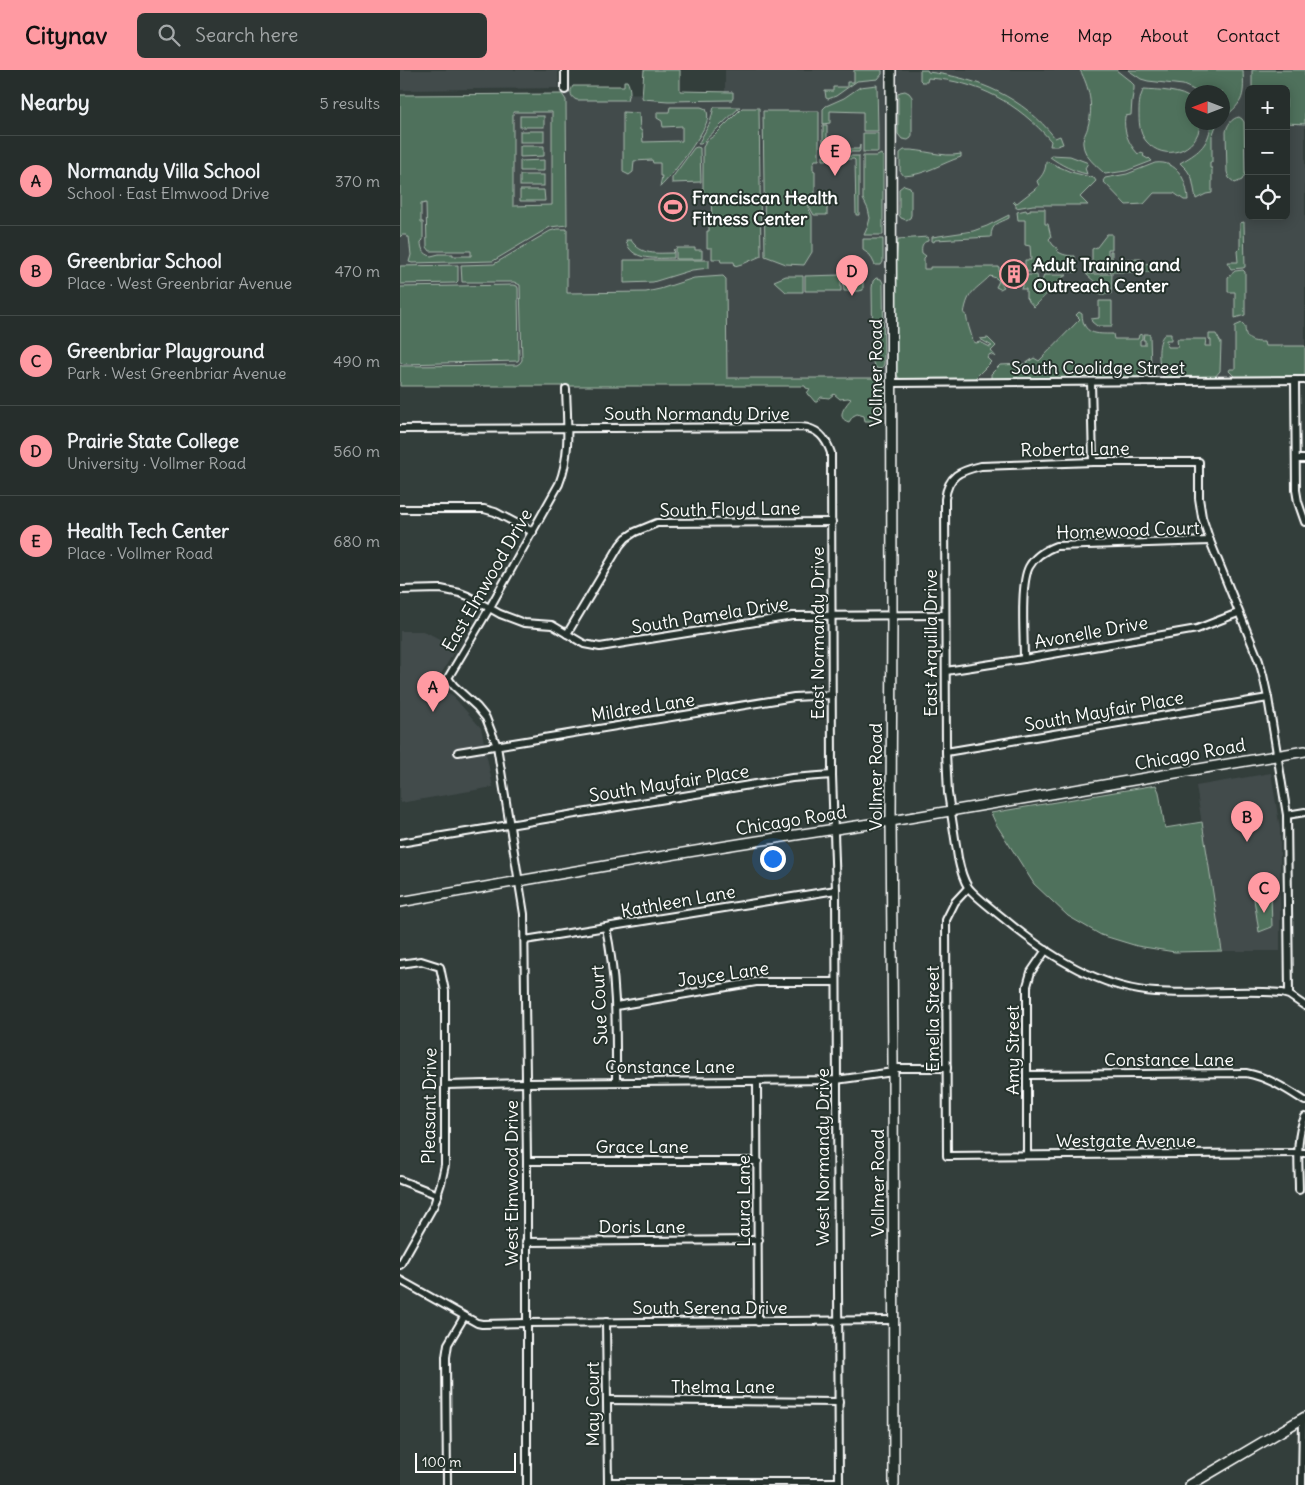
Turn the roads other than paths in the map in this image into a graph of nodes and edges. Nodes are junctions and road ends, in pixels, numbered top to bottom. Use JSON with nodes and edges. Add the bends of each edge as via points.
{"nodes":[{"id":1,"x":565,"y":70,"type":"edge"},
{"id":2,"x":891,"y":70,"type":"edge"},
{"id":3,"x":565,"y":90,"type":"dead end"},
{"id":4,"x":1295,"y":380,"type":"junction"},
{"id":5,"x":1305,"y":380,"type":"edge"},
{"id":6,"x":1091,"y":382,"type":"junction"},
{"id":7,"x":892,"y":383,"type":"junction"},
{"id":8,"x":566,"y":389,"type":"dead end"},
{"id":9,"x":567,"y":428,"type":"junction"},
{"id":10,"x":400,"y":429,"type":"edge"},
{"id":11,"x":824,"y":438,"type":"joint"},
{"id":12,"x":1296,"y":459,"type":"junction"},
{"id":13,"x":1305,"y":459,"type":"edge"},
{"id":14,"x":1093,"y":462,"type":"junction"},
{"id":15,"x":954,"y":477,"type":"joint"},
{"id":16,"x":400,"y":509,"type":"edge"},
{"id":17,"x":832,"y":522,"type":"junction"},
{"id":18,"x":1305,"y":522,"type":"edge"},
{"id":19,"x":533,"y":532,"type":"junction"},
{"id":20,"x":1210,"y":541,"type":"junction"},
{"id":21,"x":400,"y":590,"type":"edge"},
{"id":22,"x":489,"y":608,"type":"junction"},
{"id":23,"x":1238,"y":613,"type":"junction"},
{"id":24,"x":832,"y":616,"type":"junction"},
{"id":25,"x":892,"y":616,"type":"junction"},
{"id":26,"x":945,"y":616,"type":"junction"},
{"id":27,"x":567,"y":634,"type":"junction"},
{"id":28,"x":1024,"y":659,"type":"junction"},
{"id":29,"x":946,"y":671,"type":"junction"},
{"id":30,"x":832,"y":695,"type":"junction"},
{"id":31,"x":1268,"y":698,"type":"junction"},
{"id":32,"x":497,"y":746,"type":"junction"},
{"id":33,"x":1305,"y":750,"type":"edge"},
{"id":34,"x":458,"y":752,"type":"dead end"},
{"id":35,"x":946,"y":752,"type":"junction"},
{"id":36,"x":1278,"y":755,"type":"junction"},
{"id":37,"x":832,"y":775,"type":"junction"},
{"id":38,"x":950,"y":811,"type":"junction"},
{"id":39,"x":1305,"y":812,"type":"edge"},
{"id":40,"x":1288,"y":815,"type":"junction"},
{"id":41,"x":891,"y":821,"type":"junction"},
{"id":42,"x":510,"y":824,"type":"junction"},
{"id":43,"x":833,"y":829,"type":"junction"},
{"id":44,"x":400,"y":843,"type":"edge"},
{"id":45,"x":519,"y":881,"type":"junction"},
{"id":46,"x":968,"y":888,"type":"junction"},
{"id":47,"x":836,"y":890,"type":"junction"},
{"id":48,"x":400,"y":902,"type":"edge"},
{"id":49,"x":606,"y":928,"type":"junction"},
{"id":50,"x":525,"y":940,"type":"junction"},
{"id":51,"x":1046,"y":950,"type":"junction"},
{"id":52,"x":400,"y":964,"type":"edge"},
{"id":53,"x":836,"y":982,"type":"junction"},
{"id":54,"x":1289,"y":996,"type":"junction"},
{"id":55,"x":616,"y":1006,"type":"junction"},
{"id":56,"x":1305,"y":1006,"type":"edge"},
{"id":57,"x":946,"y":1068,"type":"junction"},
{"id":58,"x":893,"y":1070,"type":"junction"},
{"id":59,"x":1027,"y":1075,"type":"junction"},
{"id":60,"x":836,"y":1080,"type":"junction"},
{"id":61,"x":616,"y":1081,"type":"junction"},
{"id":62,"x":757,"y":1081,"type":"junction"},
{"id":63,"x":525,"y":1082,"type":"junction"},
{"id":64,"x":446,"y":1086,"type":"junction"},
{"id":65,"x":1305,"y":1100,"type":"edge"},
{"id":66,"x":1305,"y":1117,"type":"edge"},
{"id":67,"x":1302,"y":1153,"type":"edge"},
{"id":68,"x":1027,"y":1155,"type":"junction"},
{"id":69,"x":947,"y":1156,"type":"joint"},
{"id":70,"x":527,"y":1161,"type":"junction"},
{"id":71,"x":758,"y":1161,"type":"junction"},
{"id":72,"x":400,"y":1180,"type":"edge"},
{"id":73,"x":1299,"y":1190,"type":"dead end"},
{"id":74,"x":438,"y":1195,"type":"junction"},
{"id":75,"x":759,"y":1240,"type":"junction"},
{"id":76,"x":526,"y":1242,"type":"junction"},
{"id":77,"x":400,"y":1265,"type":"edge"},
{"id":78,"x":400,"y":1280,"type":"edge"},
{"id":79,"x":464,"y":1317,"type":"junction"},
{"id":80,"x":894,"y":1320,"type":"junction"},
{"id":81,"x":838,"y":1321,"type":"junction"},
{"id":82,"x":527,"y":1322,"type":"junction"},
{"id":83,"x":606,"y":1322,"type":"junction"},
{"id":84,"x":758,"y":1322,"type":"junction"},
{"id":85,"x":607,"y":1400,"type":"junction"},
{"id":86,"x":838,"y":1402,"type":"junction"},
{"id":87,"x":1304,"y":1418,"type":"edge"},
{"id":88,"x":839,"y":1483,"type":"edge"},
{"id":89,"x":608,"y":1484,"type":"edge"},
{"id":90,"x":447,"y":1485,"type":"edge"},
{"id":91,"x":527,"y":1485,"type":"edge"},
{"id":92,"x":894,"y":1485,"type":"edge"},
{"id":93,"x":1190,"y":1485,"type":"edge"},
{"id":94,"x":1302,"y":1485,"type":"edge"}],
"edges":[{"from":1,"to":3,"type":"street"},
{"from":2,"to":7,"type":"main road","name":"Vollmer Road"},
{"from":4,"to":5,"type":"street","name":"South Coolidge Street"},
{"from":4,"to":6,"type":"street","name":"South Coolidge Street"},
{"from":4,"to":12,"type":"street"},
{"from":6,"to":7,"type":"street","name":"South Coolidge Street"},
{"from":6,"to":14,"type":"street"},
{"from":7,"to":25,"type":"main road","name":"Vollmer Road"},
{"from":8,"to":9,"type":"street","name":"East Elmwood Drive"},
{"from":9,"to":10,"type":"street","name":"South Normandy Drive"},
{"from":9,"to":11,"type":"street","name":"South Normandy Drive","via":[[801,427],[820,433]]},
{"from":9,"to":19,"type":"street","name":"East Elmwood Drive","via":[[564,473]]},
{"from":11,"to":17,"type":"street","name":"East Normandy Drive","via":[[831,454]]},
{"from":12,"to":13,"type":"street"},
{"from":12,"to":18,"type":"street","via":[[1296,490]]},
{"from":14,"to":15,"type":"street","name":"Roberta Lane","via":[[981,466],[963,470]]},
{"from":14,"to":20,"type":"street","name":"Roberta Lane","via":[[1200,462],[1199,498]]},
{"from":15,"to":26,"type":"street","name":"East Arquilla Drive","via":[[948,485],[945,499]]},
{"from":16,"to":19,"type":"street","via":[[484,509]]},
{"from":17,"to":24,"type":"street","name":"East Normandy Drive"},
{"from":17,"to":27,"type":"street","name":"South Floyd Lane","via":[[657,523],[635,532],[613,553]]},
{"from":19,"to":22,"type":"street","name":"East Elmwood Drive"},
{"from":20,"to":23,"type":"street"},
{"from":20,"to":28,"type":"street","name":"Homewood Court","via":[[1056,546],[1044,550],[1028,567],[1024,586]]},
{"from":21,"to":22,"type":"street","name":"South Pamela Drive","via":[[453,591]]},
{"from":22,"to":27,"type":"street","name":"South Pamela Drive","via":[[524,623],[552,625]]},
{"from":22,"to":32,"type":"street","name":"East Elmwood Drive","via":[[448,678],[486,718]]},
{"from":23,"to":28,"type":"street","name":"Avonelle Drive","via":[[1197,629]]},
{"from":23,"to":31,"type":"street","via":[[1259,661]]},
{"from":24,"to":25,"type":"street","name":"South Pamela Drive"},
{"from":24,"to":27,"type":"street","name":"South Pamela Drive","via":[[793,616],[607,647],[590,646]]},
{"from":24,"to":30,"type":"street","name":"East Normandy Drive"},
{"from":25,"to":26,"type":"street","name":"South Pamela Drive"},
{"from":25,"to":41,"type":"main road","name":"Vollmer Road"},
{"from":26,"to":29,"type":"street","name":"East Arquilla Drive"},
{"from":28,"to":29,"type":"street","name":"Avonelle Drive"},
{"from":29,"to":35,"type":"street","name":"East Arquilla Drive"},
{"from":30,"to":32,"type":"street","name":"Mildred Lane","via":[[794,697]]},
{"from":30,"to":37,"type":"street","name":"East Normandy Drive"},
{"from":31,"to":35,"type":"street","name":"South Mayfair Place"},
{"from":31,"to":36,"type":"street"},
{"from":32,"to":34,"type":"street","name":"Mildred Lane"},
{"from":32,"to":42,"type":"street","name":"East Elmwood Drive"},
{"from":33,"to":36,"type":"main road","name":"Chicago Road"},
{"from":35,"to":38,"type":"street","name":"East Arquilla Drive"},
{"from":36,"to":38,"type":"main road","name":"Chicago Road"},
{"from":36,"to":40,"type":"street"},
{"from":37,"to":42,"type":"street","name":"South Mayfair Place","via":[[792,778]]},
{"from":37,"to":43,"type":"street","name":"East Normandy Drive"},
{"from":38,"to":41,"type":"main road","name":"Chicago Road"},
{"from":38,"to":46,"type":"street","name":"East Arquilla Drive","via":[[960,868]]},
{"from":39,"to":40,"type":"street"},
{"from":40,"to":54,"type":"street"},
{"from":41,"to":43,"type":"main road","name":"Chicago Road"},
{"from":41,"to":58,"type":"main road","name":"Vollmer Road"},
{"from":42,"to":44,"type":"street","name":"South Mayfair Place"},
{"from":42,"to":45,"type":"street","name":"East Elmwood Drive"},
{"from":43,"to":45,"type":"main road","name":"Chicago Road"},
{"from":43,"to":47,"type":"street","name":"West Normandy Drive"},
{"from":45,"to":48,"type":"main road","name":"Chicago Road"},
{"from":45,"to":50,"type":"street","name":"West Elmwood Drive"},
{"from":46,"to":51,"type":"street"},
{"from":46,"to":57,"type":"street","name":"Emelia Street","via":[[955,902],[946,920]]},
{"from":47,"to":49,"type":"street","name":"Kathleen Lane"},
{"from":47,"to":53,"type":"street","name":"West Normandy Drive"},
{"from":49,"to":50,"type":"street","name":"Kathleen Lane"},
{"from":49,"to":55,"type":"street","name":"Sue Court"},
{"from":50,"to":63,"type":"street","name":"West Elmwood Drive"},
{"from":51,"to":54,"type":"street","via":[[1071,966],[1107,982],[1145,991],[1276,993]]},
{"from":51,"to":59,"type":"street","name":"Amy Street","via":[[1028,980]]},
{"from":52,"to":64,"type":"street","name":"Pleasant Drive","via":[[421,961],[440,967],[446,991]]},
{"from":53,"to":55,"type":"street","name":"Joyce Lane","via":[[756,982]]},
{"from":53,"to":60,"type":"street","name":"West Normandy Drive"},
{"from":54,"to":56,"type":"street"},
{"from":55,"to":61,"type":"street","name":"Sue Court"},
{"from":57,"to":58,"type":"street","name":"Constance Lane"},
{"from":57,"to":69,"type":"street","name":"Emelia Street"},
{"from":58,"to":60,"type":"street","name":"Constance Lane"},
{"from":58,"to":80,"type":"main road","name":"Vollmer Road"},
{"from":59,"to":65,"type":"street","name":"Constance Lane","via":[[1246,1073],[1272,1081]]},
{"from":59,"to":68,"type":"street","name":"Amy Street"},
{"from":60,"to":62,"type":"street","name":"Constance Lane"},
{"from":60,"to":81,"type":"street","name":"West Normandy Drive"},
{"from":61,"to":62,"type":"street","name":"Constance Lane"},
{"from":61,"to":63,"type":"street","name":"Constance Lane"},
{"from":62,"to":71,"type":"street","name":"Laura Lane"},
{"from":63,"to":64,"type":"street","name":"Constance Lane"},
{"from":63,"to":70,"type":"street","name":"West Elmwood Drive"},
{"from":64,"to":74,"type":"street","name":"Pleasant Drive","via":[[445,1158]]},
{"from":66,"to":67,"type":"street","via":[[1299,1138]]},
{"from":67,"to":68,"type":"street","name":"Westgate Avenue"},
{"from":67,"to":73,"type":"street"},
{"from":68,"to":69,"type":"street","name":"Westgate Avenue"},
{"from":70,"to":71,"type":"street","name":"Grace Lane"},
{"from":70,"to":76,"type":"street","name":"West Elmwood Drive"},
{"from":71,"to":75,"type":"street","name":"Laura Lane"},
{"from":72,"to":74,"type":"street"},
{"from":74,"to":77,"type":"street","name":"Pleasant Drive"},
{"from":75,"to":76,"type":"street","name":"Doris Lane"},
{"from":75,"to":84,"type":"street","name":"Laura Lane"},
{"from":76,"to":82,"type":"street","name":"West Elmwood Drive"},
{"from":78,"to":79,"type":"street","name":"South Serena Drive"},
{"from":79,"to":82,"type":"street","name":"South Serena Drive","via":[[482,1324]]},
{"from":79,"to":90,"type":"street","via":[[448,1344],[446,1357]]},
{"from":80,"to":81,"type":"street","name":"South Serena Drive"},
{"from":80,"to":92,"type":"main road","name":"Vollmer Road"},
{"from":81,"to":84,"type":"street","name":"South Serena Drive"},
{"from":81,"to":86,"type":"street","name":"West Normandy Drive"},
{"from":82,"to":83,"type":"street","name":"South Serena Drive"},
{"from":82,"to":91,"type":"street","name":"West Elmwood Drive"},
{"from":83,"to":84,"type":"street","name":"South Serena Drive"},
{"from":83,"to":85,"type":"street","name":"May Court"},
{"from":85,"to":86,"type":"street","name":"Thelma Lane"},
{"from":85,"to":89,"type":"street","name":"May Court"},
{"from":86,"to":88,"type":"street","name":"West Normandy Drive"},
{"from":87,"to":93,"type":"main road"},
{"from":87,"to":94,"type":"street"},
{"from":88,"to":89,"type":"street"}]}
